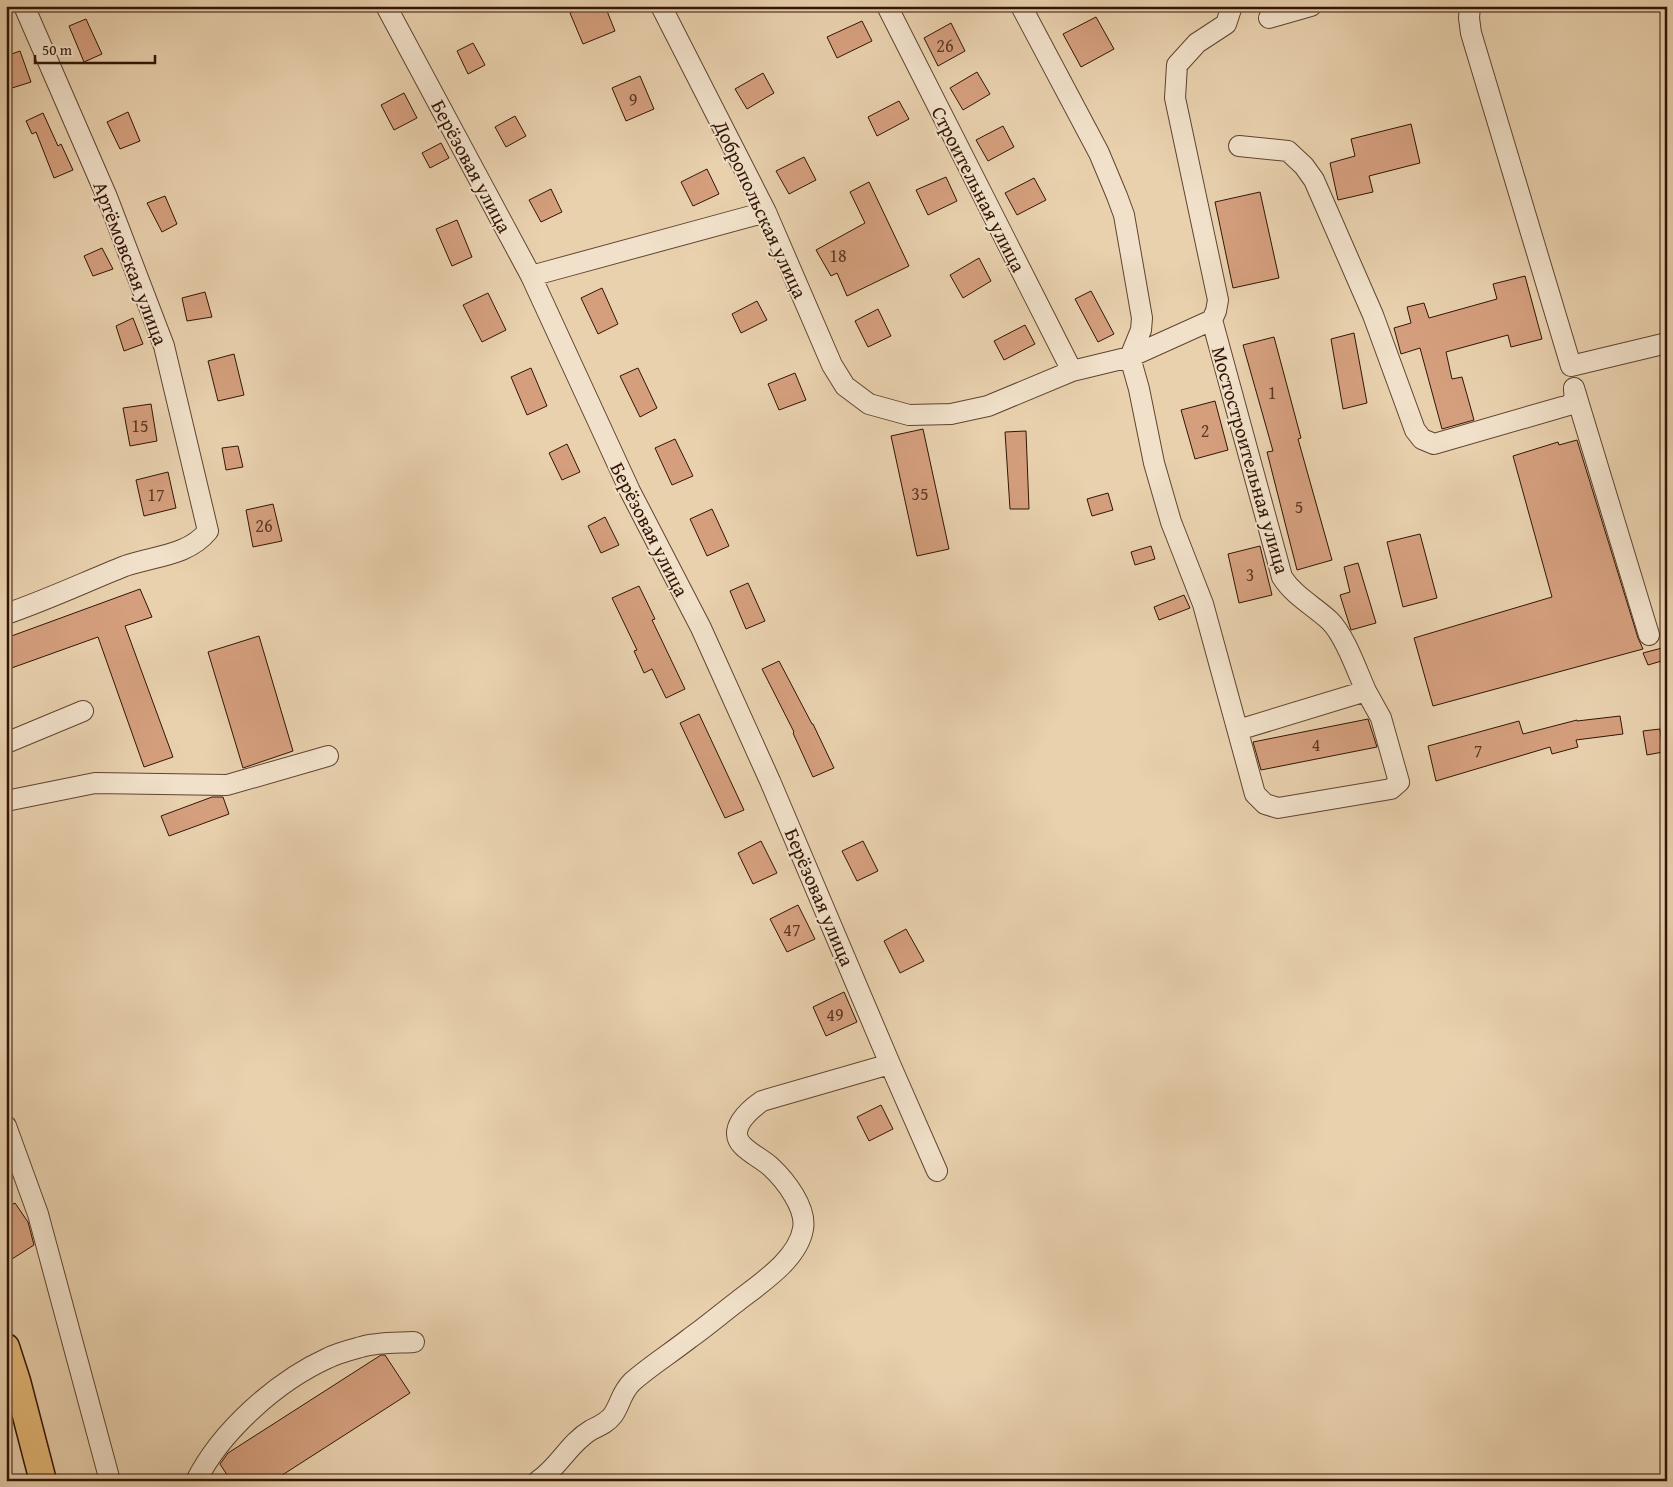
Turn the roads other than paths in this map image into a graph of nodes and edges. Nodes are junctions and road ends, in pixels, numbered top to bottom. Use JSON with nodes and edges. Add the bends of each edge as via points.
{"nodes":[{"id":1,"x":24,"y":6,"type":"edge"},
{"id":2,"x":386,"y":6,"type":"edge"},
{"id":3,"x":661,"y":6,"type":"edge"},
{"id":4,"x":887,"y":6,"type":"edge"},
{"id":5,"x":1021,"y":6,"type":"edge"},
{"id":6,"x":1232,"y":6,"type":"edge"},
{"id":7,"x":1311,"y":6,"type":"edge"},
{"id":8,"x":1470,"y":6,"type":"edge"},
{"id":9,"x":1269,"y":18,"type":"dead end"},
{"id":10,"x":1239,"y":146,"type":"dead end"},
{"id":11,"x":766,"y":212,"type":"junction"},
{"id":12,"x":531,"y":276,"type":"junction"},
{"id":13,"x":1212,"y":320,"type":"junction"},
{"id":14,"x":1667,"y":343,"type":"edge"},
{"id":15,"x":1130,"y":357,"type":"junction"},
{"id":16,"x":1571,"y":366,"type":"junction"},
{"id":17,"x":1072,"y":371,"type":"junction"},
{"id":18,"x":1574,"y":390,"type":"junction"},
{"id":19,"x":6,"y":614,"type":"edge"},
{"id":20,"x":1649,"y":635,"type":"dead end"},
{"id":21,"x":1366,"y":691,"type":"junction"},
{"id":22,"x":83,"y":711,"type":"dead end"},
{"id":23,"x":1238,"y":730,"type":"junction"},
{"id":24,"x":6,"y":743,"type":"edge"},
{"id":25,"x":328,"y":756,"type":"dead end"},
{"id":26,"x":6,"y":801,"type":"edge"},
{"id":27,"x":890,"y":1064,"type":"junction"},
{"id":28,"x":6,"y":1126,"type":"edge"},
{"id":29,"x":937,"y":1170,"type":"dead end"},
{"id":30,"x":414,"y":1342,"type":"dead end"},
{"id":31,"x":6,"y":1347,"type":"edge"},
{"id":32,"x":43,"y":1481,"type":"edge"},
{"id":33,"x":110,"y":1481,"type":"edge"},
{"id":34,"x":196,"y":1481,"type":"edge"},
{"id":35,"x":538,"y":1481,"type":"edge"}],
"edges":[{"from":1,"to":19,"type":"street","name":"Артёмовская улица","via":[[108,197],[164,346],[208,531],[200,541],[186,549],[126,566]]},
{"from":2,"to":12,"type":"street","name":"Берёзовая улица"},
{"from":3,"to":11,"type":"street","name":"Добропольская улица"},
{"from":4,"to":17,"type":"street","name":"Строительная улица"},
{"from":5,"to":15,"type":"street","via":[[1099,153],[1124,215],[1142,318],[1141,330]]},
{"from":6,"to":13,"type":"street","via":[[1226,24],[1197,43],[1177,65],[1175,98],[1218,300]]},
{"from":7,"to":9,"type":"street"},
{"from":8,"to":16,"type":"street","via":[[1471,33]]},
{"from":10,"to":18,"type":"street","via":[[1288,151],[1314,180],[1372,315],[1415,430],[1422,439],[1434,444],[1568,405],[1575,399]]},
{"from":11,"to":12,"type":"street"},
{"from":11,"to":17,"type":"street","name":"Добропольская улица","via":[[832,365],[845,386],[869,404],[909,415],[950,414],[988,406]]},
{"from":12,"to":27,"type":"street","name":"Берёзовая улица","via":[[630,492],[701,628]]},
{"from":13,"to":15,"type":"street"},
{"from":13,"to":21,"type":"street","name":"Мостостроительная улица","via":[[1282,577],[1289,588],[1338,630]]},
{"from":14,"to":16,"type":"street"},
{"from":15,"to":17,"type":"street"},
{"from":15,"to":23,"type":"street","name":"Мостостроительная улица","via":[[1171,522],[1203,604]]},
{"from":16,"to":18,"type":"street"},
{"from":18,"to":20,"type":"street"},
{"from":21,"to":23,"type":"street"},
{"from":21,"to":23,"type":"street","name":"Мостостроительная улица","via":[[1382,718],[1399,778],[1391,790],[1278,808],[1265,804],[1255,794]]},
{"from":22,"to":24,"type":"street"},
{"from":25,"to":26,"type":"street","via":[[227,785],[95,783]]},
{"from":27,"to":29,"type":"street","name":"Берёзовая улица"},
{"from":27,"to":35,"type":"street","via":[[762,1101],[740,1120],[737,1133],[741,1145],[770,1167],[801,1207],[804,1226],[801,1239],[791,1255],[768,1277],[632,1382],[624,1390],[612,1416],[576,1441],[552,1470]]},
{"from":28,"to":33,"type":"street","via":[[38,1214]]},
{"from":30,"to":34,"type":"street","via":[[363,1346],[329,1357],[284,1384],[250,1411],[221,1442]]},
{"from":31,"to":32,"type":"main road"}]}
